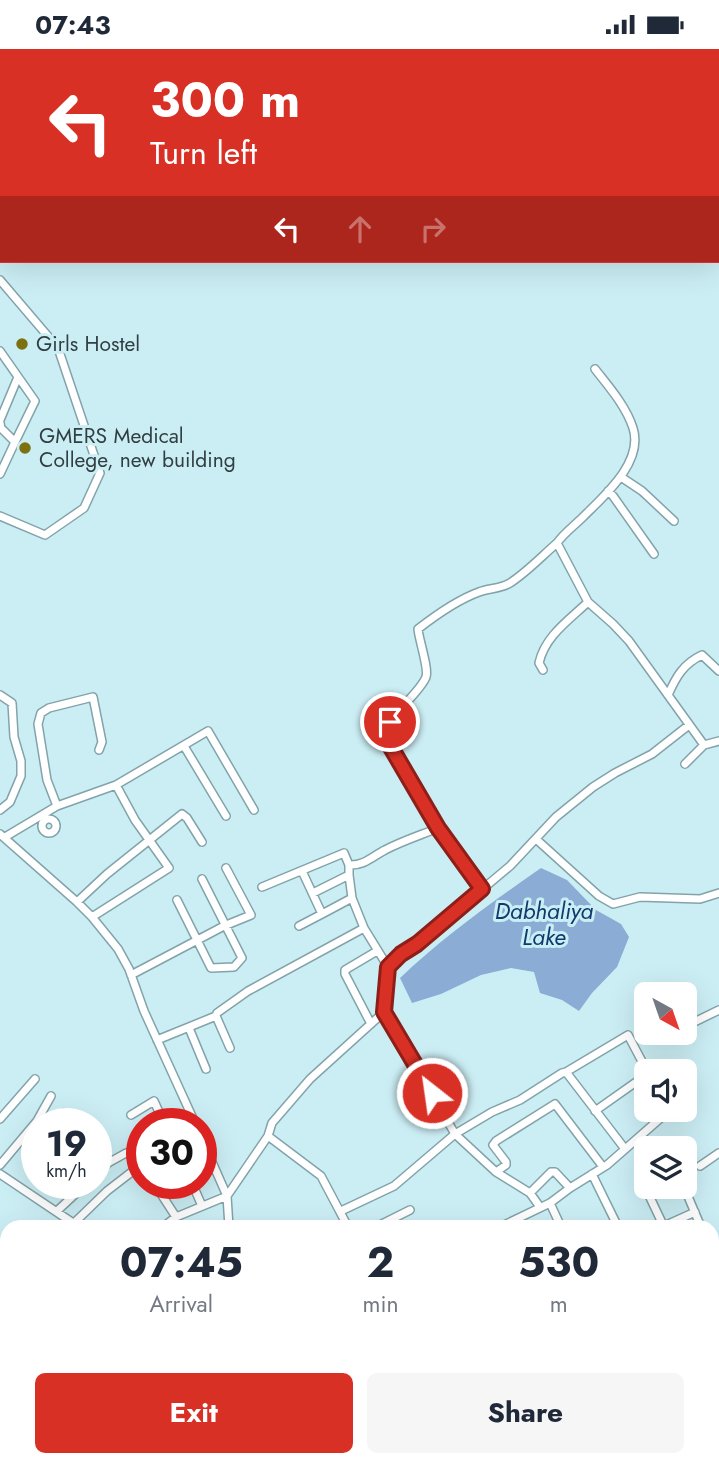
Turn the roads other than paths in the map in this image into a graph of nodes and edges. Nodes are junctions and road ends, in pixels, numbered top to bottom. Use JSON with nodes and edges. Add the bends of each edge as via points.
{"nodes":[{"id":1,"x":0,"y":280,"type":"edge"},
{"id":2,"x":0,"y":351,"type":"edge"},
{"id":3,"x":595,"y":369,"type":"dead end"},
{"id":4,"x":18,"y":377,"type":"junction"},
{"id":5,"x":0,"y":422,"type":"edge"},
{"id":6,"x":15,"y":442,"type":"junction"},
{"id":7,"x":0,"y":474,"type":"edge"},
{"id":8,"x":621,"y":477,"type":"junction"},
{"id":9,"x":608,"y":491,"type":"junction"},
{"id":10,"x":0,"y":516,"type":"edge"},
{"id":11,"x":674,"y":521,"type":"dead end"},
{"id":12,"x":556,"y":544,"type":"junction"},
{"id":13,"x":654,"y":554,"type":"dead end"},
{"id":14,"x":588,"y":602,"type":"junction"},
{"id":15,"x":543,"y":670,"type":"dead end"},
{"id":16,"x":719,"y":671,"type":"edge"},
{"id":17,"x":0,"y":695,"type":"edge"},
{"id":18,"x":668,"y":695,"type":"junction"},
{"id":19,"x":688,"y":725,"type":"junction"},
{"id":20,"x":719,"y":741,"type":"edge"},
{"id":21,"x":184,"y":745,"type":"junction"},
{"id":22,"x":704,"y":745,"type":"junction"},
{"id":23,"x":99,"y":750,"type":"dead end"},
{"id":24,"x":685,"y":764,"type":"dead end"},
{"id":25,"x":116,"y":785,"type":"junction"},
{"id":26,"x":57,"y":806,"type":"junction"},
{"id":27,"x":0,"y":810,"type":"edge"},
{"id":28,"x":254,"y":810,"type":"dead end"},
{"id":29,"x":226,"y":816,"type":"dead end"},
{"id":30,"x":438,"y":828,"type":"junction"},
{"id":31,"x":3,"y":836,"type":"edge"},
{"id":32,"x":149,"y":839,"type":"junction"},
{"id":33,"x":536,"y":839,"type":"junction"},
{"id":34,"x":202,"y":842,"type":"dead end"},
{"id":35,"x":349,"y":865,"type":"junction"},
{"id":36,"x":226,"y":868,"type":"dead end"},
{"id":37,"x":302,"y":871,"type":"junction"},
{"id":38,"x":349,"y":875,"type":"junction"},
{"id":39,"x":202,"y":879,"type":"dead end"},
{"id":40,"x":261,"y":887,"type":"dead end"},
{"id":41,"x":482,"y":889,"type":"junction"},
{"id":42,"x":313,"y":893,"type":"junction"},
{"id":43,"x":719,"y":893,"type":"edge"},
{"id":44,"x":352,"y":898,"type":"junction"},
{"id":45,"x":177,"y":900,"type":"dead end"},
{"id":46,"x":77,"y":902,"type":"junction"},
{"id":47,"x":322,"y":914,"type":"junction"},
{"id":48,"x":92,"y":917,"type":"junction"},
{"id":49,"x":226,"y":925,"type":"junction"},
{"id":50,"x":299,"y":926,"type":"dead end"},
{"id":51,"x":364,"y":928,"type":"junction"},
{"id":52,"x":198,"y":940,"type":"junction"},
{"id":53,"x":377,"y":951,"type":"junction"},
{"id":54,"x":388,"y":967,"type":"junction"},
{"id":55,"x":131,"y":975,"type":"junction"},
{"id":56,"x":719,"y":1010,"type":"edge"},
{"id":57,"x":384,"y":1012,"type":"junction"},
{"id":58,"x":216,"y":1016,"type":"junction"},
{"id":59,"x":697,"y":1021,"type":"edge"},
{"id":60,"x":371,"y":1024,"type":"junction"},
{"id":61,"x":189,"y":1028,"type":"junction"},
{"id":62,"x":157,"y":1040,"type":"junction"},
{"id":63,"x":230,"y":1048,"type":"dead end"},
{"id":64,"x":639,"y":1059,"type":"edge"},
{"id":65,"x":206,"y":1069,"type":"dead end"},
{"id":66,"x":566,"y":1072,"type":"junction"},
{"id":67,"x":35,"y":1079,"type":"dead end"},
{"id":68,"x":634,"y":1082,"type":"edge"},
{"id":69,"x":51,"y":1096,"type":"dead end"},
{"id":70,"x":141,"y":1108,"type":"edge"},
{"id":71,"x":157,"y":1108,"type":"edge"},
{"id":72,"x":188,"y":1108,"type":"edge"},
{"id":73,"x":595,"y":1111,"type":"junction"},
{"id":74,"x":0,"y":1119,"type":"edge"},
{"id":75,"x":656,"y":1122,"type":"edge"},
{"id":76,"x":455,"y":1134,"type":"junction"},
{"id":77,"x":268,"y":1136,"type":"junction"},
{"id":78,"x":625,"y":1149,"type":"junction"},
{"id":79,"x":719,"y":1153,"type":"edge"},
{"id":80,"x":0,"y":1165,"type":"edge"},
{"id":81,"x":700,"y":1165,"type":"dead end"},
{"id":82,"x":603,"y":1167,"type":"junction"},
{"id":83,"x":496,"y":1172,"type":"junction"},
{"id":84,"x":217,"y":1173,"type":"edge"},
{"id":85,"x":0,"y":1174,"type":"edge"},
{"id":86,"x":592,"y":1174,"type":"junction"},
{"id":87,"x":126,"y":1176,"type":"edge"},
{"id":88,"x":570,"y":1188,"type":"junction"},
{"id":89,"x":530,"y":1193,"type":"junction"},
{"id":90,"x":227,"y":1196,"type":"junction"},
{"id":91,"x":70,"y":1199,"type":"edge"},
{"id":92,"x":164,"y":1199,"type":"edge"},
{"id":93,"x":199,"y":1199,"type":"edge"},
{"id":94,"x":651,"y":1199,"type":"edge"},
{"id":95,"x":689,"y":1199,"type":"edge"},
{"id":96,"x":550,"y":1203,"type":"junction"},
{"id":97,"x":202,"y":1206,"type":"junction"},
{"id":98,"x":540,"y":1207,"type":"junction"},
{"id":99,"x":410,"y":1210,"type":"dead end"},
{"id":100,"x":57,"y":1211,"type":"junction"},
{"id":101,"x":341,"y":1211,"type":"junction"},
{"id":102,"x":695,"y":1212,"type":"junction"},
{"id":103,"x":176,"y":1217,"type":"junction"},
{"id":104,"x":68,"y":1220,"type":"edge"},
{"id":105,"x":81,"y":1220,"type":"edge"},
{"id":106,"x":172,"y":1220,"type":"edge"},
{"id":107,"x":229,"y":1220,"type":"edge"},
{"id":108,"x":345,"y":1220,"type":"edge"},
{"id":109,"x":390,"y":1220,"type":"edge"},
{"id":110,"x":516,"y":1220,"type":"edge"},
{"id":111,"x":558,"y":1220,"type":"edge"},
{"id":112,"x":615,"y":1220,"type":"edge"},
{"id":113,"x":661,"y":1220,"type":"edge"},
{"id":114,"x":678,"y":1220,"type":"edge"},
{"id":115,"x":698,"y":1220,"type":"edge"}],
"edges":[{"from":1,"to":10,"type":"street","via":[[58,348],[100,473],[84,508],[45,535]]},
{"from":2,"to":4,"type":"street"},
{"from":3,"to":8,"type":"street","via":[[634,429],[635,448]]},
{"from":4,"to":5,"type":"street"},
{"from":4,"to":6,"type":"street","via":[[35,401]]},
{"from":5,"to":6,"type":"street"},
{"from":6,"to":7,"type":"street"},
{"from":8,"to":9,"type":"street"},
{"from":8,"to":11,"type":"street"},
{"from":9,"to":12,"type":"street"},
{"from":9,"to":13,"type":"street"},
{"from":12,"to":14,"type":"street"},
{"from":12,"to":30,"type":"street","via":[[510,583],[481,590],[418,629],[426,676],[386,728],[389,744]]},
{"from":14,"to":15,"type":"street","via":[[551,636],[539,663]]},
{"from":14,"to":18,"type":"street","via":[[629,641]]},
{"from":16,"to":18,"type":"street","via":[[702,655],[695,658],[679,672]]},
{"from":17,"to":27,"type":"street","via":[[12,703],[21,761],[21,776],[10,802]]},
{"from":18,"to":19,"type":"street"},
{"from":19,"to":22,"type":"street"},
{"from":19,"to":33,"type":"street","via":[[652,754],[593,787]]},
{"from":20,"to":22,"type":"street"},
{"from":21,"to":25,"type":"street"},
{"from":21,"to":28,"type":"street","via":[[208,731]]},
{"from":21,"to":29,"type":"street"},
{"from":22,"to":24,"type":"street"},
{"from":23,"to":26,"type":"street","via":[[102,742],[93,697],[41,713],[38,724],[47,780]]},
{"from":25,"to":26,"type":"street"},
{"from":25,"to":32,"type":"street"},
{"from":26,"to":31,"type":"street"},
{"from":30,"to":35,"type":"street","via":[[367,862]]},
{"from":30,"to":41,"type":"street"},
{"from":31,"to":46,"type":"street"},
{"from":32,"to":34,"type":"street","via":[[182,814]]},
{"from":32,"to":46,"type":"street"},
{"from":32,"to":48,"type":"street","via":[[169,868]]},
{"from":33,"to":41,"type":"street"},
{"from":33,"to":43,"type":"street","via":[[613,904],[640,897],[700,899]]},
{"from":35,"to":37,"type":"street","via":[[344,853]]},
{"from":35,"to":38,"type":"street"},
{"from":36,"to":49,"type":"street","via":[[251,915]]},
{"from":37,"to":40,"type":"street"},
{"from":37,"to":42,"type":"street"},
{"from":38,"to":42,"type":"street"},
{"from":38,"to":44,"type":"street"},
{"from":39,"to":49,"type":"street"},
{"from":41,"to":54,"type":"street"},
{"from":42,"to":47,"type":"street"},
{"from":44,"to":47,"type":"street"},
{"from":44,"to":51,"type":"street"},
{"from":45,"to":52,"type":"street"},
{"from":46,"to":48,"type":"street"},
{"from":47,"to":50,"type":"street"},
{"from":48,"to":55,"type":"street"},
{"from":49,"to":52,"type":"street"},
{"from":49,"to":52,"type":"street","via":[[242,958],[234,967],[211,968]]},
{"from":51,"to":53,"type":"street"},
{"from":51,"to":58,"type":"street","via":[[248,991]]},
{"from":52,"to":55,"type":"street"},
{"from":53,"to":54,"type":"street"},
{"from":53,"to":60,"type":"street","via":[[345,970]]},
{"from":54,"to":57,"type":"street"},
{"from":55,"to":62,"type":"street"},
{"from":56,"to":59,"type":"street"},
{"from":57,"to":60,"type":"street"},
{"from":57,"to":76,"type":"street"},
{"from":58,"to":61,"type":"street"},
{"from":58,"to":63,"type":"street"},
{"from":60,"to":77,"type":"street","via":[[310,1079],[272,1123]]},
{"from":61,"to":62,"type":"street"},
{"from":61,"to":65,"type":"street"},
{"from":62,"to":72,"type":"street"},
{"from":64,"to":66,"type":"street","via":[[628,1035]]},
{"from":66,"to":73,"type":"street"},
{"from":66,"to":76,"type":"street"},
{"from":67,"to":74,"type":"street"},
{"from":68,"to":73,"type":"street"},
{"from":69,"to":80,"type":"street","via":[[37,1121]]},
{"from":70,"to":71,"type":"street","via":[[154,1101]]},
{"from":73,"to":78,"type":"street"},
{"from":75,"to":78,"type":"street"},
{"from":76,"to":83,"type":"street"},
{"from":76,"to":101,"type":"street","via":[[394,1186]]},
{"from":77,"to":90,"type":"street"},
{"from":77,"to":101,"type":"street","via":[[321,1175]]},
{"from":78,"to":82,"type":"street"},
{"from":79,"to":81,"type":"street"},
{"from":82,"to":83,"type":"street","via":[[555,1104],[496,1141],[493,1145],[506,1164]]},
{"from":82,"to":86,"type":"street"},
{"from":83,"to":89,"type":"street"},
{"from":84,"to":90,"type":"street"},
{"from":85,"to":100,"type":"street"},
{"from":86,"to":88,"type":"street"},
{"from":86,"to":112,"type":"street"},
{"from":87,"to":105,"type":"street"},
{"from":88,"to":89,"type":"street","via":[[551,1172]]},
{"from":88,"to":96,"type":"street"},
{"from":89,"to":98,"type":"street"},
{"from":90,"to":97,"type":"street"},
{"from":90,"to":107,"type":"street"},
{"from":91,"to":100,"type":"street"},
{"from":92,"to":103,"type":"street"},
{"from":93,"to":97,"type":"street"},
{"from":94,"to":113,"type":"street"},
{"from":95,"to":102,"type":"street"},
{"from":96,"to":98,"type":"street"},
{"from":96,"to":111,"type":"street"},
{"from":97,"to":103,"type":"street"},
{"from":98,"to":110,"type":"street"},
{"from":99,"to":109,"type":"street"},
{"from":100,"to":104,"type":"street"},
{"from":101,"to":108,"type":"street"},
{"from":102,"to":114,"type":"street"},
{"from":102,"to":115,"type":"street"},
{"from":103,"to":106,"type":"street"}]}
